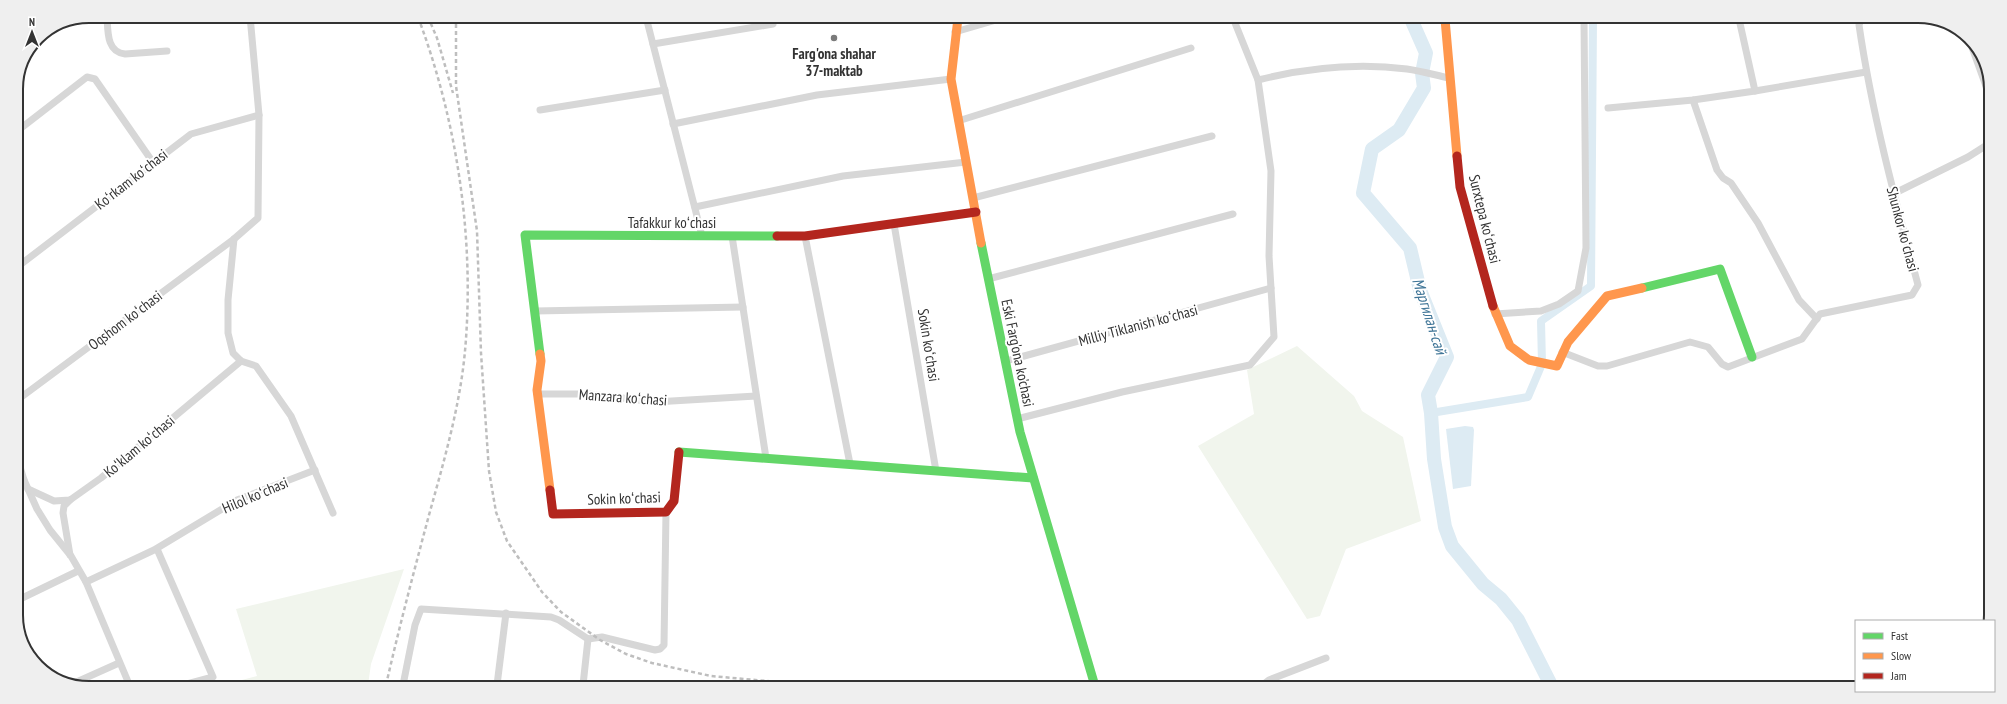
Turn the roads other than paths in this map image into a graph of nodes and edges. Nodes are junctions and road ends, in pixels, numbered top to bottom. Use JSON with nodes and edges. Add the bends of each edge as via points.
{"nodes":[{"id":1,"x":108,"y":23,"type":"edge"},
{"id":2,"x":251,"y":23,"type":"edge"},
{"id":3,"x":648,"y":23,"type":"edge"},
{"id":4,"x":957,"y":23,"type":"edge"},
{"id":5,"x":986,"y":23,"type":"edge"},
{"id":6,"x":1235,"y":23,"type":"edge"},
{"id":7,"x":1445,"y":23,"type":"edge"},
{"id":8,"x":1584,"y":23,"type":"edge"},
{"id":9,"x":1741,"y":23,"type":"edge"},
{"id":10,"x":1860,"y":23,"type":"edge"},
{"id":11,"x":774,"y":24,"type":"dead end"},
{"id":12,"x":955,"y":32,"type":"junction"},
{"id":13,"x":653,"y":44,"type":"junction"},
{"id":14,"x":1191,"y":48,"type":"dead end"},
{"id":15,"x":167,"y":51,"type":"dead end"},
{"id":16,"x":1976,"y":57,"type":"edge"},
{"id":17,"x":1866,"y":72,"type":"junction"},
{"id":18,"x":951,"y":78,"type":"junction"},
{"id":19,"x":1449,"y":78,"type":"junction"},
{"id":20,"x":1983,"y":79,"type":"edge"},
{"id":21,"x":1258,"y":80,"type":"junction"},
{"id":22,"x":665,"y":90,"type":"junction"},
{"id":23,"x":1754,"y":91,"type":"junction"},
{"id":24,"x":1693,"y":100,"type":"junction"},
{"id":25,"x":1608,"y":108,"type":"dead end"},
{"id":26,"x":540,"y":110,"type":"dead end"},
{"id":27,"x":259,"y":115,"type":"junction"},
{"id":28,"x":958,"y":121,"type":"junction"},
{"id":29,"x":673,"y":124,"type":"junction"},
{"id":30,"x":23,"y":127,"type":"edge"},
{"id":31,"x":1212,"y":136,"type":"dead end"},
{"id":32,"x":1984,"y":146,"type":"edge"},
{"id":33,"x":152,"y":161,"type":"junction"},
{"id":34,"x":966,"y":162,"type":"junction"},
{"id":35,"x":1893,"y":194,"type":"junction"},
{"id":36,"x":973,"y":198,"type":"junction"},
{"id":37,"x":695,"y":207,"type":"junction"},
{"id":38,"x":976,"y":212,"type":"junction"},
{"id":39,"x":1233,"y":214,"type":"dead end"},
{"id":40,"x":894,"y":224,"type":"junction"},
{"id":41,"x":702,"y":236,"type":"junction"},
{"id":42,"x":732,"y":236,"type":"junction"},
{"id":43,"x":805,"y":236,"type":"junction"},
{"id":44,"x":234,"y":239,"type":"junction"},
{"id":45,"x":23,"y":262,"type":"edge"},
{"id":46,"x":988,"y":279,"type":"junction"},
{"id":47,"x":1271,"y":288,"type":"junction"},
{"id":48,"x":743,"y":307,"type":"junction"},
{"id":49,"x":535,"y":311,"type":"junction"},
{"id":50,"x":1496,"y":314,"type":"junction"},
{"id":51,"x":1816,"y":319,"type":"junction"},
{"id":52,"x":1562,"y":352,"type":"junction"},
{"id":53,"x":1752,"y":357,"type":"junction"},
{"id":54,"x":241,"y":361,"type":"junction"},
{"id":55,"x":1006,"y":361,"type":"junction"},
{"id":56,"x":537,"y":394,"type":"junction"},
{"id":57,"x":23,"y":396,"type":"edge"},
{"id":58,"x":756,"y":396,"type":"junction"},
{"id":59,"x":1018,"y":419,"type":"junction"},
{"id":60,"x":766,"y":458,"type":"junction"},
{"id":61,"x":850,"y":464,"type":"junction"},
{"id":62,"x":315,"y":470,"type":"junction"},
{"id":63,"x":936,"y":471,"type":"junction"},
{"id":64,"x":23,"y":477,"type":"edge"},
{"id":65,"x":1033,"y":478,"type":"junction"},
{"id":66,"x":24,"y":480,"type":"joint"},
{"id":67,"x":28,"y":489,"type":"junction"},
{"id":68,"x":70,"y":500,"type":"junction"},
{"id":69,"x":666,"y":512,"type":"junction"},
{"id":70,"x":333,"y":513,"type":"dead end"},
{"id":71,"x":157,"y":549,"type":"junction"},
{"id":72,"x":71,"y":556,"type":"junction"},
{"id":73,"x":78,"y":571,"type":"junction"},
{"id":74,"x":86,"y":582,"type":"junction"},
{"id":75,"x":23,"y":598,"type":"edge"},
{"id":76,"x":506,"y":613,"type":"junction"},
{"id":77,"x":588,"y":639,"type":"junction"},
{"id":78,"x":1326,"y":658,"type":"dead end"},
{"id":79,"x":119,"y":662,"type":"junction"},
{"id":80,"x":80,"y":680,"type":"edge"},
{"id":81,"x":128,"y":681,"type":"edge"},
{"id":82,"x":198,"y":681,"type":"edge"},
{"id":83,"x":404,"y":681,"type":"edge"},
{"id":84,"x":498,"y":681,"type":"edge"},
{"id":85,"x":583,"y":681,"type":"edge"},
{"id":86,"x":1094,"y":681,"type":"edge"},
{"id":87,"x":1268,"y":681,"type":"edge"}],
"edges":[{"from":1,"to":15,"type":"street","via":[[110,44],[119,52],[125,54]]},
{"from":2,"to":27,"type":"street","name":"Oqshom koʻchasi"},
{"from":3,"to":13,"type":"street"},
{"from":4,"to":12,"type":"street","name":"Eski Farg'ona ko'chasi"},
{"from":5,"to":12,"type":"street"},
{"from":6,"to":21,"type":"street"},
{"from":7,"to":19,"type":"street","name":"Surxtepa koʻchasi"},
{"from":8,"to":50,"type":"street","via":[[1586,248],[1578,291],[1559,304],[1541,311]]},
{"from":9,"to":23,"type":"street"},
{"from":10,"to":17,"type":"street","name":"Shunkor koʻchasi"},
{"from":11,"to":13,"type":"street"},
{"from":12,"to":18,"type":"street","name":"Eski Farg'ona ko'chasi"},
{"from":13,"to":22,"type":"street"},
{"from":14,"to":28,"type":"street"},
{"from":16,"to":20,"type":"street"},
{"from":17,"to":23,"type":"street"},
{"from":17,"to":35,"type":"street","name":"Shunkor koʻchasi"},
{"from":18,"to":28,"type":"street","name":"Eski Farg'ona ko'chasi"},
{"from":18,"to":29,"type":"street","via":[[817,96]]},
{"from":19,"to":21,"type":"street","via":[[1387,67],[1290,72]]},
{"from":19,"to":50,"type":"street","name":"Surxtepa koʻchasi","via":[[1460,187]]},
{"from":21,"to":47,"type":"street","via":[[1271,171]]},
{"from":22,"to":26,"type":"street"},
{"from":22,"to":29,"type":"street"},
{"from":23,"to":24,"type":"street"},
{"from":24,"to":25,"type":"street"},
{"from":24,"to":51,"type":"street","via":[[1717,170],[1731,183],[1758,223],[1799,300]]},
{"from":27,"to":33,"type":"street","name":"Koʻrkam koʻchasi","via":[[191,134]]},
{"from":27,"to":44,"type":"street","name":"Oqshom koʻchasi","via":[[258,218]]},
{"from":28,"to":34,"type":"street","name":"Eski Farg'ona ko'chasi"},
{"from":29,"to":37,"type":"street"},
{"from":30,"to":33,"type":"street","via":[[87,77],[95,79]]},
{"from":31,"to":36,"type":"street"},
{"from":32,"to":35,"type":"street","via":[[1968,157]]},
{"from":33,"to":45,"type":"street","name":"Koʻrkam koʻchasi"},
{"from":34,"to":36,"type":"street","name":"Eski Farg'ona ko'chasi"},
{"from":34,"to":37,"type":"street","via":[[843,176]]},
{"from":35,"to":51,"type":"street","name":"Shunkor koʻchasi","via":[[1918,285],[1912,295],[1820,314]]},
{"from":36,"to":38,"type":"street","name":"Eski Farg'ona ko'chasi"},
{"from":37,"to":41,"type":"street"},
{"from":38,"to":40,"type":"street","name":"Tafakkur koʻchasi"},
{"from":38,"to":46,"type":"street","name":"Eski Farg'ona ko'chasi"},
{"from":39,"to":46,"type":"street"},
{"from":40,"to":43,"type":"street","name":"Tafakkur koʻchasi"},
{"from":40,"to":63,"type":"street","name":"Sokin koʻchasi"},
{"from":41,"to":42,"type":"street","name":"Tafakkur koʻchasi"},
{"from":41,"to":49,"type":"street","name":"Tafakkur koʻchasi","via":[[525,235]]},
{"from":42,"to":43,"type":"street","name":"Tafakkur koʻchasi"},
{"from":42,"to":48,"type":"street"},
{"from":43,"to":61,"type":"street"},
{"from":44,"to":54,"type":"street","via":[[228,300],[228,333],[233,353]]},
{"from":44,"to":57,"type":"street","name":"Oqshom koʻchasi"},
{"from":46,"to":55,"type":"street","name":"Eski Farg'ona ko'chasi"},
{"from":47,"to":55,"type":"street","name":"Milliy Tiklanish koʻchasi"},
{"from":47,"to":59,"type":"street","via":[[1274,337],[1250,365],[1122,392]]},
{"from":48,"to":49,"type":"street"},
{"from":48,"to":58,"type":"street"},
{"from":49,"to":56,"type":"street","name":"Tafakkur koʻchasi","via":[[541,361]]},
{"from":50,"to":52,"type":"street","name":"Surxtepa koʻchasi","via":[[1510,346],[1533,361],[1557,366]]},
{"from":51,"to":53,"type":"street","via":[[1802,339]]},
{"from":52,"to":53,"type":"street","via":[[1598,366],[1607,366],[1690,342],[1708,347],[1722,364],[1728,367]]},
{"from":52,"to":53,"type":"street","via":[[1607,296],[1720,269]]},
{"from":54,"to":62,"type":"street","via":[[256,366],[291,416]]},
{"from":54,"to":68,"type":"street","name":"Koʻklam koʻchasi","via":[[101,478]]},
{"from":55,"to":59,"type":"street","name":"Eski Farg'ona ko'chasi"},
{"from":56,"to":58,"type":"street","name":"Manzara koʻchasi","via":[[589,394],[655,402]]},
{"from":56,"to":69,"type":"street","name":"Sokin koʻchasi","via":[[553,514]]},
{"from":58,"to":60,"type":"street"},
{"from":59,"to":65,"type":"street","name":"Eski Farg'ona ko'chasi"},
{"from":60,"to":61,"type":"street","name":"Sokin koʻchasi"},
{"from":60,"to":69,"type":"street","name":"Sokin koʻchasi","via":[[678,452],[674,501]]},
{"from":61,"to":63,"type":"street","name":"Sokin koʻchasi"},
{"from":62,"to":70,"type":"street"},
{"from":62,"to":71,"type":"street","name":"Hilol koʻchasi","via":[[237,500]]},
{"from":63,"to":65,"type":"street","name":"Sokin koʻchasi"},
{"from":64,"to":66,"type":"street"},
{"from":65,"to":86,"type":"street","name":"Eski Farg'ona ko'chasi"},
{"from":66,"to":67,"type":"street"},
{"from":67,"to":68,"type":"street","via":[[54,501]]},
{"from":67,"to":72,"type":"street","via":[[50,530]]},
{"from":68,"to":72,"type":"street","via":[[64,506],[63,513]]},
{"from":69,"to":77,"type":"street","via":[[664,646],[660,650],[654,650],[602,637]]},
{"from":71,"to":74,"type":"street","name":"Hilol koʻchasi"},
{"from":71,"to":82,"type":"street","via":[[213,677]]},
{"from":72,"to":73,"type":"street"},
{"from":73,"to":74,"type":"street"},
{"from":73,"to":75,"type":"street"},
{"from":74,"to":79,"type":"street"},
{"from":76,"to":77,"type":"street","via":[[556,618]]},
{"from":76,"to":83,"type":"street","via":[[421,609],[415,625]]},
{"from":76,"to":84,"type":"street"},
{"from":77,"to":85,"type":"street"},
{"from":78,"to":87,"type":"street"},
{"from":79,"to":80,"type":"street"},
{"from":79,"to":81,"type":"street"}]}
